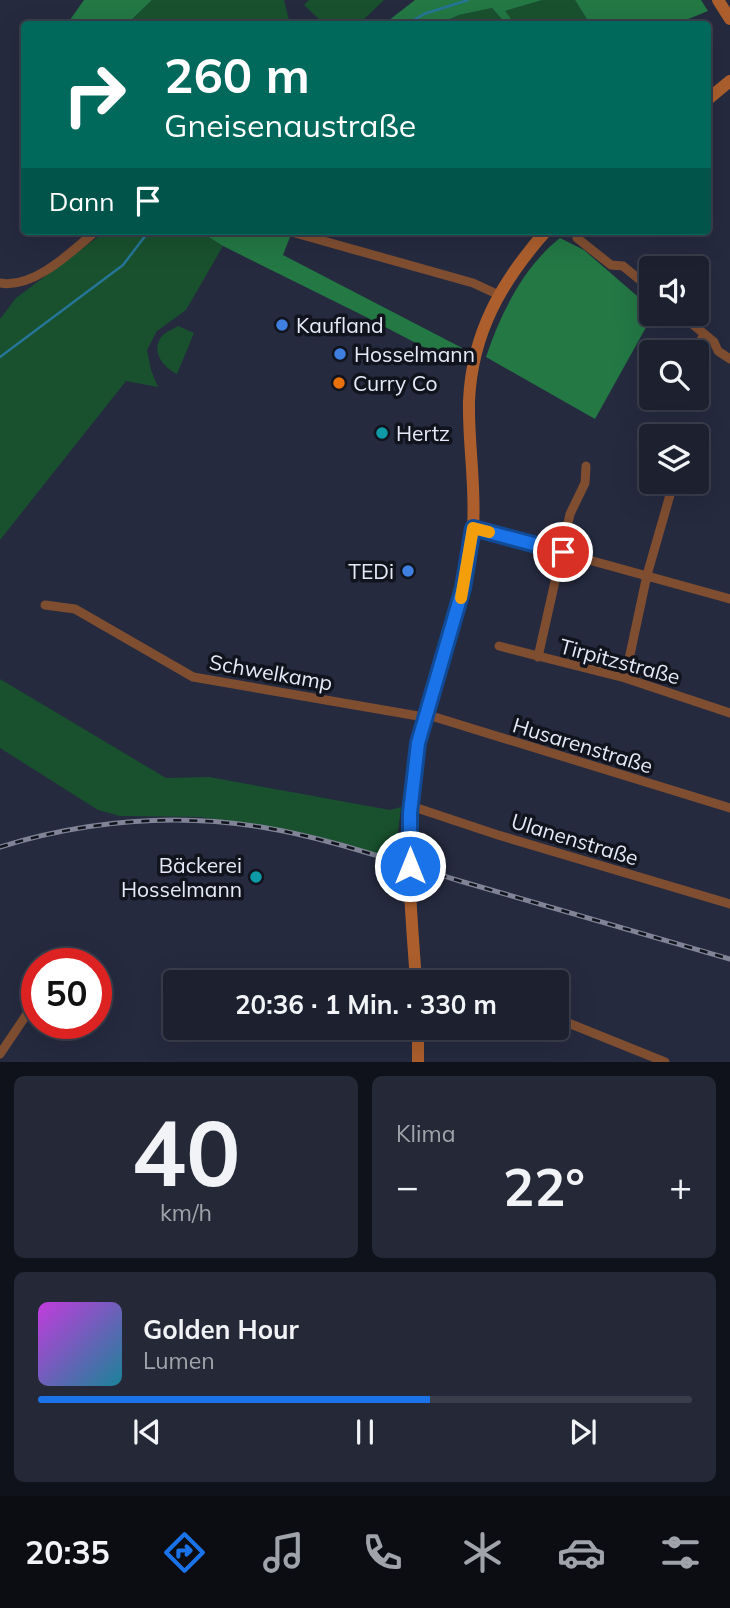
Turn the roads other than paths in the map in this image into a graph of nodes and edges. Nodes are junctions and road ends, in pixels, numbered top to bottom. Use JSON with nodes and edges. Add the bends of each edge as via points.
{"nodes":[{"id":1,"x":718,"y":0,"type":"edge"},
{"id":2,"x":730,"y":19,"type":"edge"},
{"id":3,"x":730,"y":81,"type":"edge"},
{"id":4,"x":711,"y":97,"type":"edge"},
{"id":5,"x":91,"y":235,"type":"edge"},
{"id":6,"x":302,"y":235,"type":"edge"},
{"id":7,"x":543,"y":235,"type":"edge"},
{"id":8,"x":578,"y":238,"type":"dead end"},
{"id":9,"x":639,"y":279,"type":"edge"},
{"id":10,"x":0,"y":283,"type":"edge"},
{"id":11,"x":499,"y":295,"type":"junction"},
{"id":12,"x":695,"y":326,"type":"edge"},
{"id":13,"x":705,"y":334,"type":"junction"},
{"id":14,"x":702,"y":340,"type":"edge"},
{"id":15,"x":730,"y":359,"type":"edge"},
{"id":16,"x":586,"y":466,"type":"dead end"},
{"id":17,"x":670,"y":494,"type":"edge"},
{"id":18,"x":473,"y":528,"type":"junction"},
{"id":19,"x":563,"y":552,"type":"junction"},
{"id":20,"x":647,"y":575,"type":"junction"},
{"id":21,"x":730,"y":599,"type":"edge"},
{"id":22,"x":45,"y":605,"type":"dead end"},
{"id":23,"x":499,"y":646,"type":"dead end"},
{"id":24,"x":538,"y":657,"type":"junction"},
{"id":25,"x":625,"y":678,"type":"junction"},
{"id":26,"x":730,"y":713,"type":"edge"},
{"id":27,"x":425,"y":716,"type":"junction"},
{"id":28,"x":411,"y":806,"type":"junction"},
{"id":29,"x":730,"y":808,"type":"edge"},
{"id":30,"x":730,"y":904,"type":"edge"},
{"id":31,"x":415,"y":970,"type":"edge"},
{"id":32,"x":21,"y":1023,"type":"edge"},
{"id":33,"x":569,"y":1023,"type":"edge"},
{"id":34,"x":418,"y":1040,"type":"edge"},
{"id":35,"x":0,"y":1054,"type":"edge"},
{"id":36,"x":418,"y":1062,"type":"edge"},
{"id":37,"x":665,"y":1062,"type":"edge"}],
"edges":[{"from":1,"to":2,"type":"main road"},
{"from":3,"to":4,"type":"main road"},
{"from":5,"to":10,"type":"street","via":[[24,283]]},
{"from":6,"to":11,"type":"street","via":[[473,283]]},
{"from":7,"to":11,"type":"main road"},
{"from":8,"to":9,"type":"street","via":[[611,265],[623,266]]},
{"from":11,"to":18,"type":"main road","via":[[480,340],[470,389]]},
{"from":12,"to":13,"type":"street"},
{"from":13,"to":14,"type":"street"},
{"from":13,"to":15,"type":"street"},
{"from":16,"to":19,"type":"street"},
{"from":17,"to":20,"type":"street"},
{"from":18,"to":19,"type":"street"},
{"from":18,"to":27,"type":"main road","via":[[463,588]]},
{"from":19,"to":20,"type":"street"},
{"from":19,"to":24,"type":"street"},
{"from":20,"to":21,"type":"street"},
{"from":20,"to":25,"type":"street"},
{"from":22,"to":27,"type":"street","name":"Schwelkamp","via":[[75,609],[193,677]]},
{"from":23,"to":24,"type":"street","name":"Tirpitzstraße"},
{"from":24,"to":25,"type":"street","name":"Tirpitzstraße"},
{"from":25,"to":26,"type":"street","name":"Tirpitzstraße"},
{"from":27,"to":28,"type":"main road"},
{"from":27,"to":29,"type":"street","name":"Husarenstraße"},
{"from":28,"to":30,"type":"street","name":"Ulanenstraße"},
{"from":28,"to":31,"type":"main road"},
{"from":32,"to":35,"type":"street"},
{"from":33,"to":37,"type":"street"},
{"from":34,"to":36,"type":"main road"}]}
